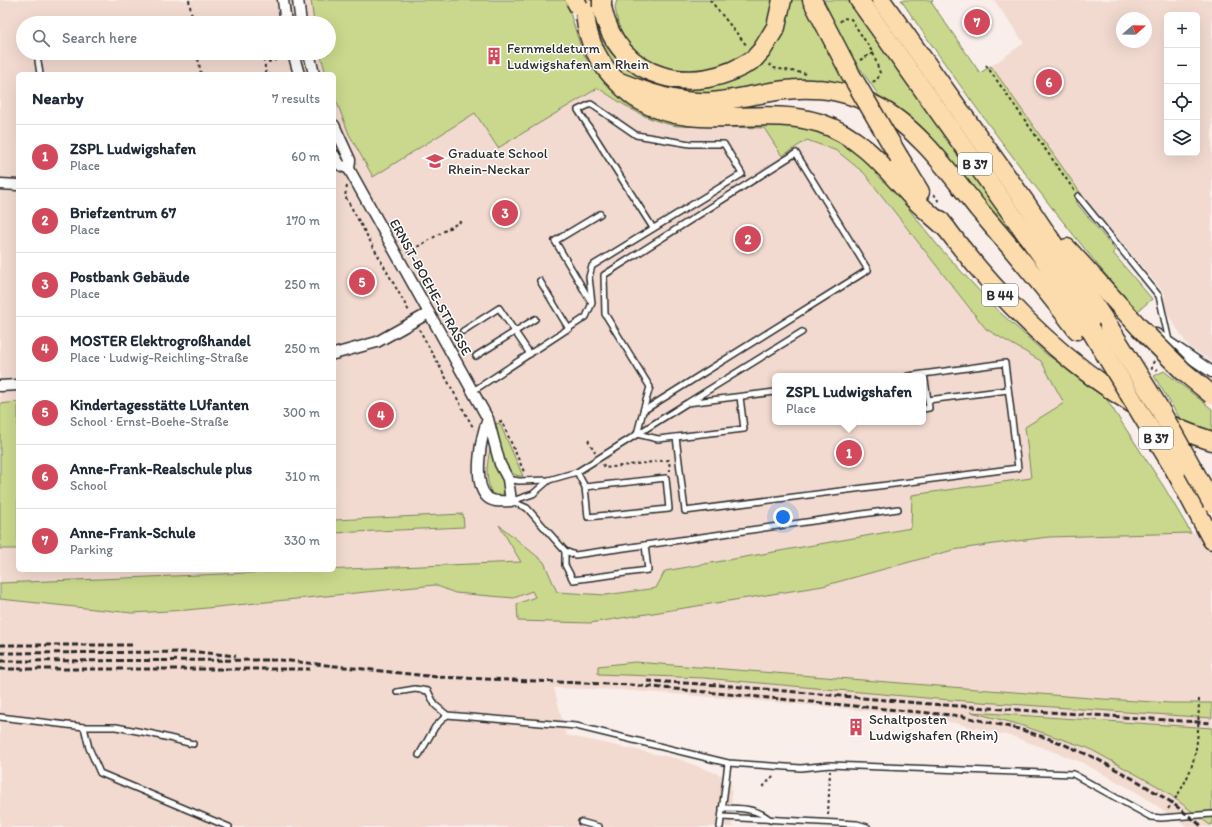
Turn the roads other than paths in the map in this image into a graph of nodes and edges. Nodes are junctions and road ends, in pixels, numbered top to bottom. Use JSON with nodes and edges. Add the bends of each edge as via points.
{"nodes":[{"id":1,"x":284,"y":0,"type":"edge"},
{"id":2,"x":298,"y":0,"type":"edge"},
{"id":3,"x":782,"y":0,"type":"edge"},
{"id":4,"x":812,"y":0,"type":"edge"},
{"id":5,"x":859,"y":0,"type":"edge"},
{"id":6,"x":881,"y":0,"type":"edge"},
{"id":7,"x":593,"y":5,"type":"edge"},
{"id":8,"x":285,"y":16,"type":"edge"},
{"id":9,"x":300,"y":16,"type":"edge"},
{"id":10,"x":295,"y":60,"type":"edge"},
{"id":11,"x":311,"y":60,"type":"edge"},
{"id":12,"x":38,"y":61,"type":"dead end"},
{"id":13,"x":40,"y":72,"type":"edge"},
{"id":14,"x":298,"y":72,"type":"edge"},
{"id":15,"x":314,"y":72,"type":"edge"},
{"id":16,"x":617,"y":81,"type":"junction"},
{"id":17,"x":336,"y":130,"type":"edge"},
{"id":18,"x":336,"y":158,"type":"edge"},
{"id":19,"x":349,"y":169,"type":"junction"},
{"id":20,"x":0,"y":184,"type":"edge"},
{"id":21,"x":16,"y":185,"type":"edge"},
{"id":22,"x":1078,"y":196,"type":"road end"},
{"id":23,"x":1028,"y":206,"type":"junction"},
{"id":24,"x":600,"y":214,"type":"dead end"},
{"id":25,"x":654,"y":228,"type":"junction"},
{"id":26,"x":947,"y":229,"type":"junction"},
{"id":27,"x":540,"y":281,"type":"dead end"},
{"id":28,"x":592,"y":304,"type":"junction"},
{"id":29,"x":429,"y":313,"type":"junction"},
{"id":30,"x":535,"y":318,"type":"dead end"},
{"id":31,"x":569,"y":328,"type":"junction"},
{"id":32,"x":1084,"y":329,"type":"junction"},
{"id":33,"x":1148,"y":329,"type":"dead end"},
{"id":34,"x":463,"y":331,"type":"dead end"},
{"id":35,"x":515,"y":331,"type":"junction"},
{"id":36,"x":802,"y":332,"type":"dead end"},
{"id":37,"x":1169,"y":343,"type":"junction"},
{"id":38,"x":336,"y":353,"type":"edge"},
{"id":39,"x":530,"y":354,"type":"junction"},
{"id":40,"x":476,"y":356,"type":"dead end"},
{"id":41,"x":1212,"y":372,"type":"edge"},
{"id":42,"x":926,"y":374,"type":"edge"},
{"id":43,"x":16,"y":385,"type":"edge"},
{"id":44,"x":0,"y":386,"type":"edge"},
{"id":45,"x":926,"y":387,"type":"edge"},
{"id":46,"x":1008,"y":390,"type":"junction"},
{"id":47,"x":473,"y":391,"type":"junction"},
{"id":48,"x":772,"y":392,"type":"edge"},
{"id":49,"x":1212,"y":395,"type":"edge"},
{"id":50,"x":740,"y":396,"type":"junction"},
{"id":51,"x":928,"y":400,"type":"junction"},
{"id":52,"x":687,"y":403,"type":"junction"},
{"id":53,"x":926,"y":408,"type":"edge"},
{"id":54,"x":643,"y":411,"type":"junction"},
{"id":55,"x":488,"y":419,"type":"junction"},
{"id":56,"x":637,"y":434,"type":"junction"},
{"id":57,"x":676,"y":437,"type":"junction"},
{"id":58,"x":1212,"y":442,"type":"edge"},
{"id":59,"x":577,"y":472,"type":"junction"},
{"id":60,"x":508,"y":479,"type":"junction"},
{"id":61,"x":549,"y":480,"type":"junction"},
{"id":62,"x":585,"y":487,"type":"junction"},
{"id":63,"x":511,"y":501,"type":"junction"},
{"id":64,"x":1212,"y":503,"type":"edge"},
{"id":65,"x":898,"y":509,"type":"dead end"},
{"id":66,"x":1212,"y":540,"type":"edge"},
{"id":67,"x":645,"y":545,"type":"junction"},
{"id":68,"x":564,"y":551,"type":"junction"},
{"id":69,"x":398,"y":692,"type":"dead end"},
{"id":70,"x":447,"y":714,"type":"junction"},
{"id":71,"x":0,"y":717,"type":"edge"},
{"id":72,"x":84,"y":727,"type":"junction"},
{"id":73,"x":193,"y":744,"type":"dead end"},
{"id":74,"x":419,"y":755,"type":"dead end"},
{"id":75,"x":728,"y":763,"type":"junction"},
{"id":76,"x":722,"y":808,"type":"junction"},
{"id":77,"x":1212,"y":814,"type":"edge"},
{"id":78,"x":722,"y":817,"type":"junction"},
{"id":79,"x":770,"y":820,"type":"junction"},
{"id":80,"x":581,"y":822,"type":"dead end"},
{"id":81,"x":228,"y":827,"type":"edge"},
{"id":82,"x":599,"y":827,"type":"edge"},
{"id":83,"x":720,"y":827,"type":"edge"},
{"id":84,"x":867,"y":827,"type":"edge"}],
"edges":[{"from":1,"to":8,"type":"street"},
{"from":2,"to":9,"type":"street"},
{"from":3,"to":7,"type":"highway","via":[[776,27],[758,55],[740,68],[717,77],[700,80],[676,79],[648,71],[633,62],[619,48]]},
{"from":4,"to":26,"type":"highway","number":"B 44","bridge":true,"via":[[854,68],[899,157]]},
{"from":5,"to":32,"type":"highway","number":"B 37","via":[[1041,256]]},
{"from":6,"to":23,"type":"highway","number":"B 37"},
{"from":7,"to":16,"type":"highway","via":[[589,38],[605,68]]},
{"from":10,"to":14,"type":"street"},
{"from":11,"to":15,"type":"street"},
{"from":12,"to":13,"type":"lane"},
{"from":16,"to":26,"type":"highway","via":[[637,100],[668,113],[708,119],[796,117],[820,123],[843,133],[878,159],[909,194]]},
{"from":16,"to":32,"type":"highway","via":[[664,98],[688,102],[711,102],[790,89],[814,88],[841,93],[876,106],[902,124],[943,166]]},
{"from":17,"to":19,"type":"street","name":"ERNST-BOEHE-STRASSE","via":[[350,160]]},
{"from":18,"to":19,"type":"street","name":"ERNST-BOEHE-STRASSE","via":[[340,165]]},
{"from":19,"to":29,"type":"street","name":"ERNST-BOEHE-STRASSE"},
{"from":20,"to":21,"type":"street"},
{"from":22,"to":37,"type":"lane","via":[[1159,296]]},
{"from":23,"to":49,"type":"highway","bridge":true,"via":[[1170,358]]},
{"from":23,"to":64,"type":"highway","number":"B 37","bridge":true,"via":[[1158,406]]},
{"from":24,"to":28,"type":"lane","via":[[555,241]]},
{"from":25,"to":25,"type":"lane","via":[[628,189],[578,110],[591,104],[636,135],[690,144],[724,144],[742,174]]},
{"from":25,"to":28,"type":"lane","via":[[592,266],[589,278]]},
{"from":26,"to":58,"type":"highway","number":"B 44","via":[[1005,300],[1077,364],[1139,408],[1176,428]]},
{"from":27,"to":31,"type":"lane"},
{"from":28,"to":31,"type":"lane","via":[[586,317]]},
{"from":29,"to":38,"type":"street","via":[[376,342]]},
{"from":29,"to":47,"type":"street","name":"ERNST-BOEHE-STRASSE"},
{"from":30,"to":35,"type":"lane"},
{"from":31,"to":39,"type":"lane"},
{"from":32,"to":66,"type":"highway","number":"B 37","bridge":true,"via":[[1136,404]]},
{"from":33,"to":37,"type":"street"},
{"from":34,"to":35,"type":"lane","via":[[499,308]]},
{"from":35,"to":39,"type":"lane"},
{"from":35,"to":40,"type":"lane"},
{"from":36,"to":52,"type":"lane"},
{"from":37,"to":41,"type":"street"},
{"from":39,"to":47,"type":"lane"},
{"from":42,"to":46,"type":"lane","via":[[1005,363]]},
{"from":43,"to":44,"type":"street"},
{"from":45,"to":51,"type":"lane"},
{"from":46,"to":51,"type":"lane"},
{"from":46,"to":57,"type":"lane","via":[[1018,468],[685,511]]},
{"from":47,"to":55,"type":"street","name":"ERNST-BOEHE-STRASSE"},
{"from":48,"to":50,"type":"lane"},
{"from":50,"to":52,"type":"lane"},
{"from":50,"to":57,"type":"lane","via":[[744,429]]},
{"from":51,"to":53,"type":"lane","via":[[929,408]]},
{"from":52,"to":56,"type":"lane"},
{"from":54,"to":54,"type":"lane","via":[[650,387],[605,314],[604,275],[796,153],[868,270]]},
{"from":54,"to":56,"type":"lane"},
{"from":55,"to":60,"type":"street","name":"ERNST-BOEHE-STRASSE","via":[[500,464]]},
{"from":55,"to":63,"type":"street","via":[[478,490],[493,501]]},
{"from":56,"to":57,"type":"lane","via":[[658,439]]},
{"from":56,"to":59,"type":"lane"},
{"from":59,"to":61,"type":"lane"},
{"from":59,"to":62,"type":"lane"},
{"from":60,"to":61,"type":"lane"},
{"from":60,"to":63,"type":"street","name":"ERNST-BOEHE-STRASSE"},
{"from":61,"to":63,"type":"lane","via":[[533,494]]},
{"from":62,"to":62,"type":"lane","via":[[666,478],[669,509],[588,518]]},
{"from":63,"to":68,"type":"lane","via":[[527,508]]},
{"from":65,"to":67,"type":"lane"},
{"from":67,"to":68,"type":"lane","via":[[575,554]]},
{"from":67,"to":68,"type":"lane","via":[[648,570],[573,580],[565,564]]},
{"from":69,"to":70,"type":"lane","via":[[415,689],[428,691],[434,705]]},
{"from":70,"to":74,"type":"lane","via":[[435,727]]},
{"from":70,"to":75,"type":"lane","via":[[576,726]]},
{"from":71,"to":72,"type":"lane"},
{"from":72,"to":73,"type":"lane","via":[[116,727]]},
{"from":72,"to":81,"type":"lane","via":[[89,748],[100,773]]},
{"from":75,"to":76,"type":"lane"},
{"from":75,"to":77,"type":"lane","via":[[802,768],[830,764],[1074,774],[1151,817]]},
{"from":76,"to":78,"type":"lane"},
{"from":76,"to":79,"type":"lane","via":[[742,808],[759,812]]},
{"from":78,"to":79,"type":"lane"},
{"from":78,"to":83,"type":"lane"},
{"from":79,"to":84,"type":"lane","via":[[857,824]]},
{"from":80,"to":82,"type":"lane"}]}
